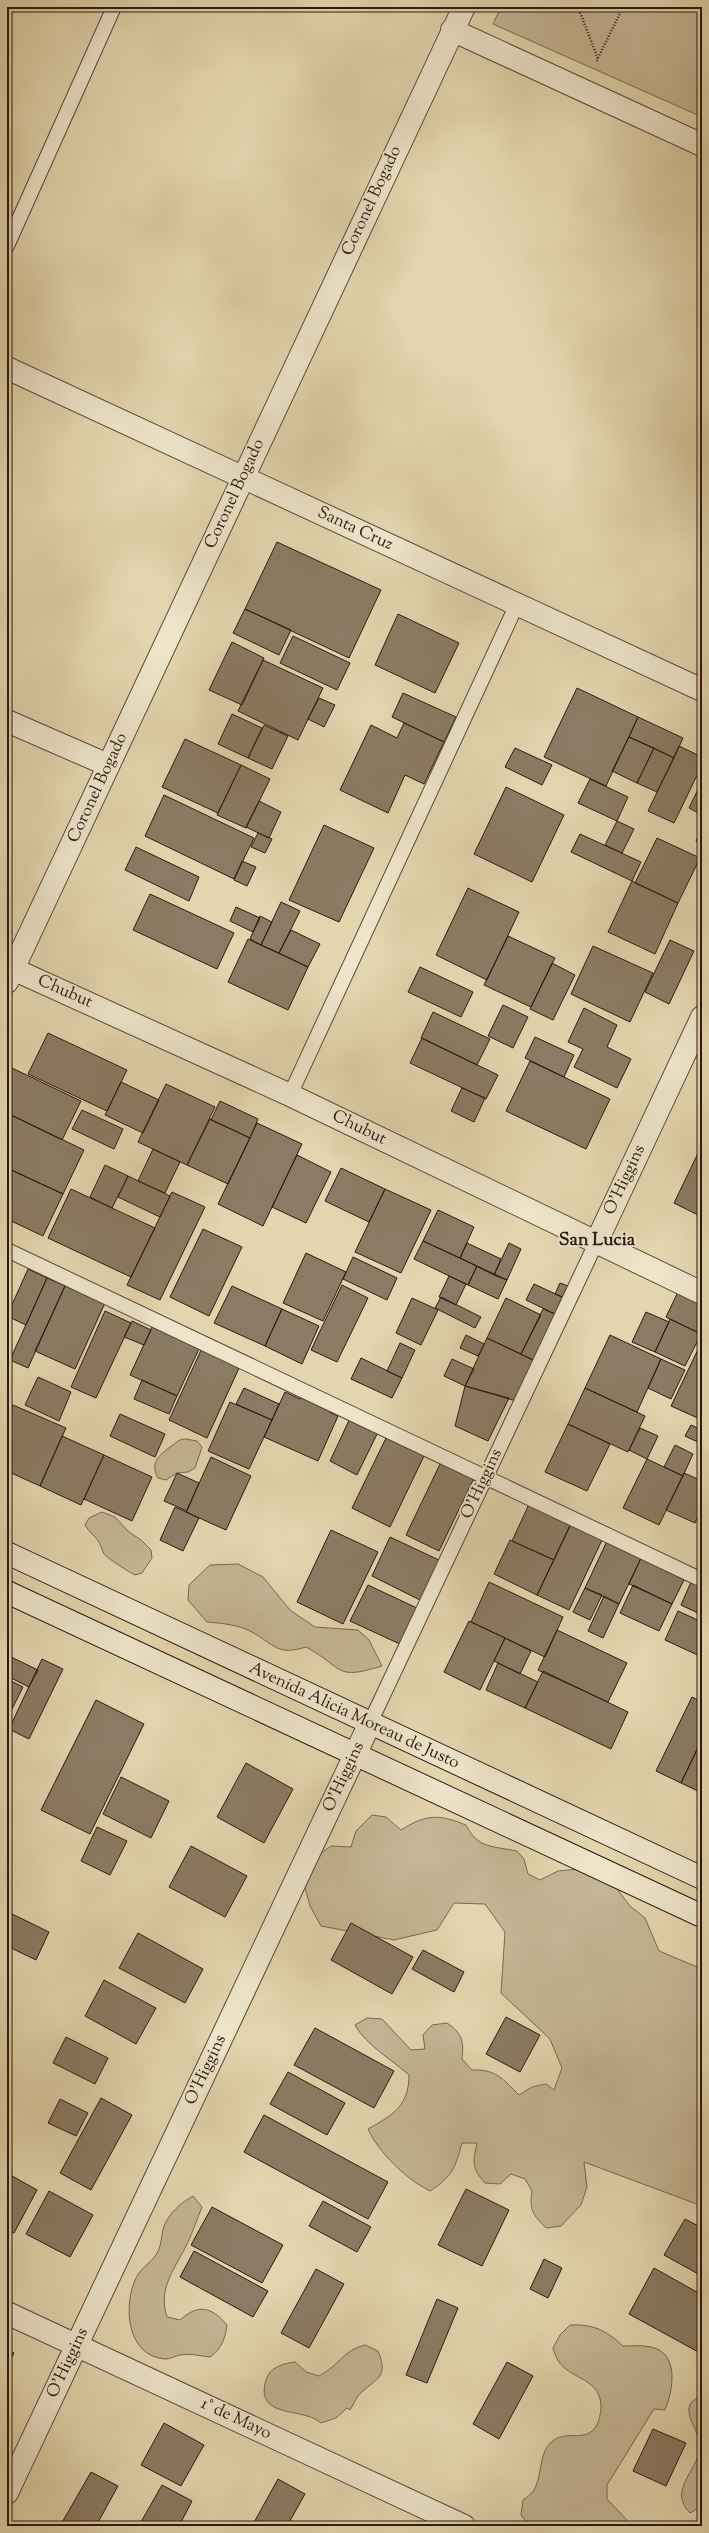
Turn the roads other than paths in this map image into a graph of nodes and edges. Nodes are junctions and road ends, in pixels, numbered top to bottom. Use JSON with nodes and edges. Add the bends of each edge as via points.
{"nodes":[{"id":1,"x":114,"y":7,"type":"edge"},
{"id":2,"x":464,"y":7,"type":"edge"},
{"id":3,"x":452,"y":30,"type":"junction"},
{"id":4,"x":702,"y":144,"type":"edge"},
{"id":5,"x":7,"y":246,"type":"edge"},
{"id":6,"x":7,"y":368,"type":"edge"},
{"id":7,"x":243,"y":477,"type":"junction"},
{"id":8,"x":517,"y":604,"type":"junction"},
{"id":9,"x":702,"y":690,"type":"edge"},
{"id":10,"x":7,"y":721,"type":"edge"},
{"id":11,"x":108,"y":765,"type":"junction"},
{"id":12,"x":10,"y":975,"type":"edge"},
{"id":13,"x":702,"y":1017,"type":"edge"},
{"id":14,"x":290,"y":1095,"type":"junction"},
{"id":15,"x":596,"y":1243,"type":"junction"},
{"id":16,"x":7,"y":1250,"type":"edge"},
{"id":17,"x":702,"y":1293,"type":"edge"},
{"id":18,"x":485,"y":1477,"type":"junction"},
{"id":19,"x":7,"y":1553,"type":"edge"},
{"id":20,"x":702,"y":1580,"type":"edge"},
{"id":21,"x":7,"y":1592,"type":"edge"},
{"id":22,"x":370,"y":1723,"type":"junction"},
{"id":23,"x":354,"y":1754,"type":"junction"},
{"id":24,"x":702,"y":1878,"type":"edge"},
{"id":25,"x":702,"y":1916,"type":"edge"},
{"id":26,"x":7,"y":2313,"type":"edge"},
{"id":27,"x":76,"y":2345,"type":"junction"},
{"id":28,"x":7,"y":2493,"type":"edge"},
{"id":29,"x":464,"y":2526,"type":"edge"}],
"edges":[{"from":1,"to":5,"type":"lane"},
{"from":2,"to":3,"type":"street","name":"Coronel Bogado"},
{"from":3,"to":4,"type":"street"},
{"from":3,"to":7,"type":"street","name":"Coronel Bogado"},
{"from":6,"to":7,"type":"street","name":"Santa Cruz"},
{"from":7,"to":8,"type":"street","name":"Santa Cruz"},
{"from":7,"to":11,"type":"street","name":"Coronel Bogado"},
{"from":8,"to":9,"type":"street","name":"Santa Cruz"},
{"from":8,"to":14,"type":"lane"},
{"from":10,"to":11,"type":"street"},
{"from":11,"to":12,"type":"street","name":"Coronel Bogado"},
{"from":12,"to":14,"type":"street","name":"Chubut"},
{"from":13,"to":15,"type":"street","name":"O'Higgins"},
{"from":14,"to":15,"type":"street","name":"Chubut"},
{"from":15,"to":17,"type":"street","name":"Chubut"},
{"from":15,"to":18,"type":"lane","name":"O'Higgins"},
{"from":16,"to":18,"type":"lane"},
{"from":18,"to":20,"type":"lane"},
{"from":18,"to":22,"type":"lane","name":"O'Higgins"},
{"from":19,"to":22,"type":"street","name":"Avenida Alicia Moreau de Justo"},
{"from":21,"to":23,"type":"street","name":"Avenida Alicia Moreau de Justo"},
{"from":22,"to":23,"type":"street","name":"O'Higgins"},
{"from":22,"to":24,"type":"street","name":"Avenida Alicia Moreau de Justo"},
{"from":23,"to":25,"type":"street","name":"Avenida Alicia Moreau de Justo"},
{"from":23,"to":27,"type":"street","name":"O'Higgins"},
{"from":26,"to":27,"type":"street","name":"1° de Mayo"},
{"from":27,"to":28,"type":"street","name":"O'Higgins"},
{"from":27,"to":29,"type":"street","name":"1° de Mayo"}]}
